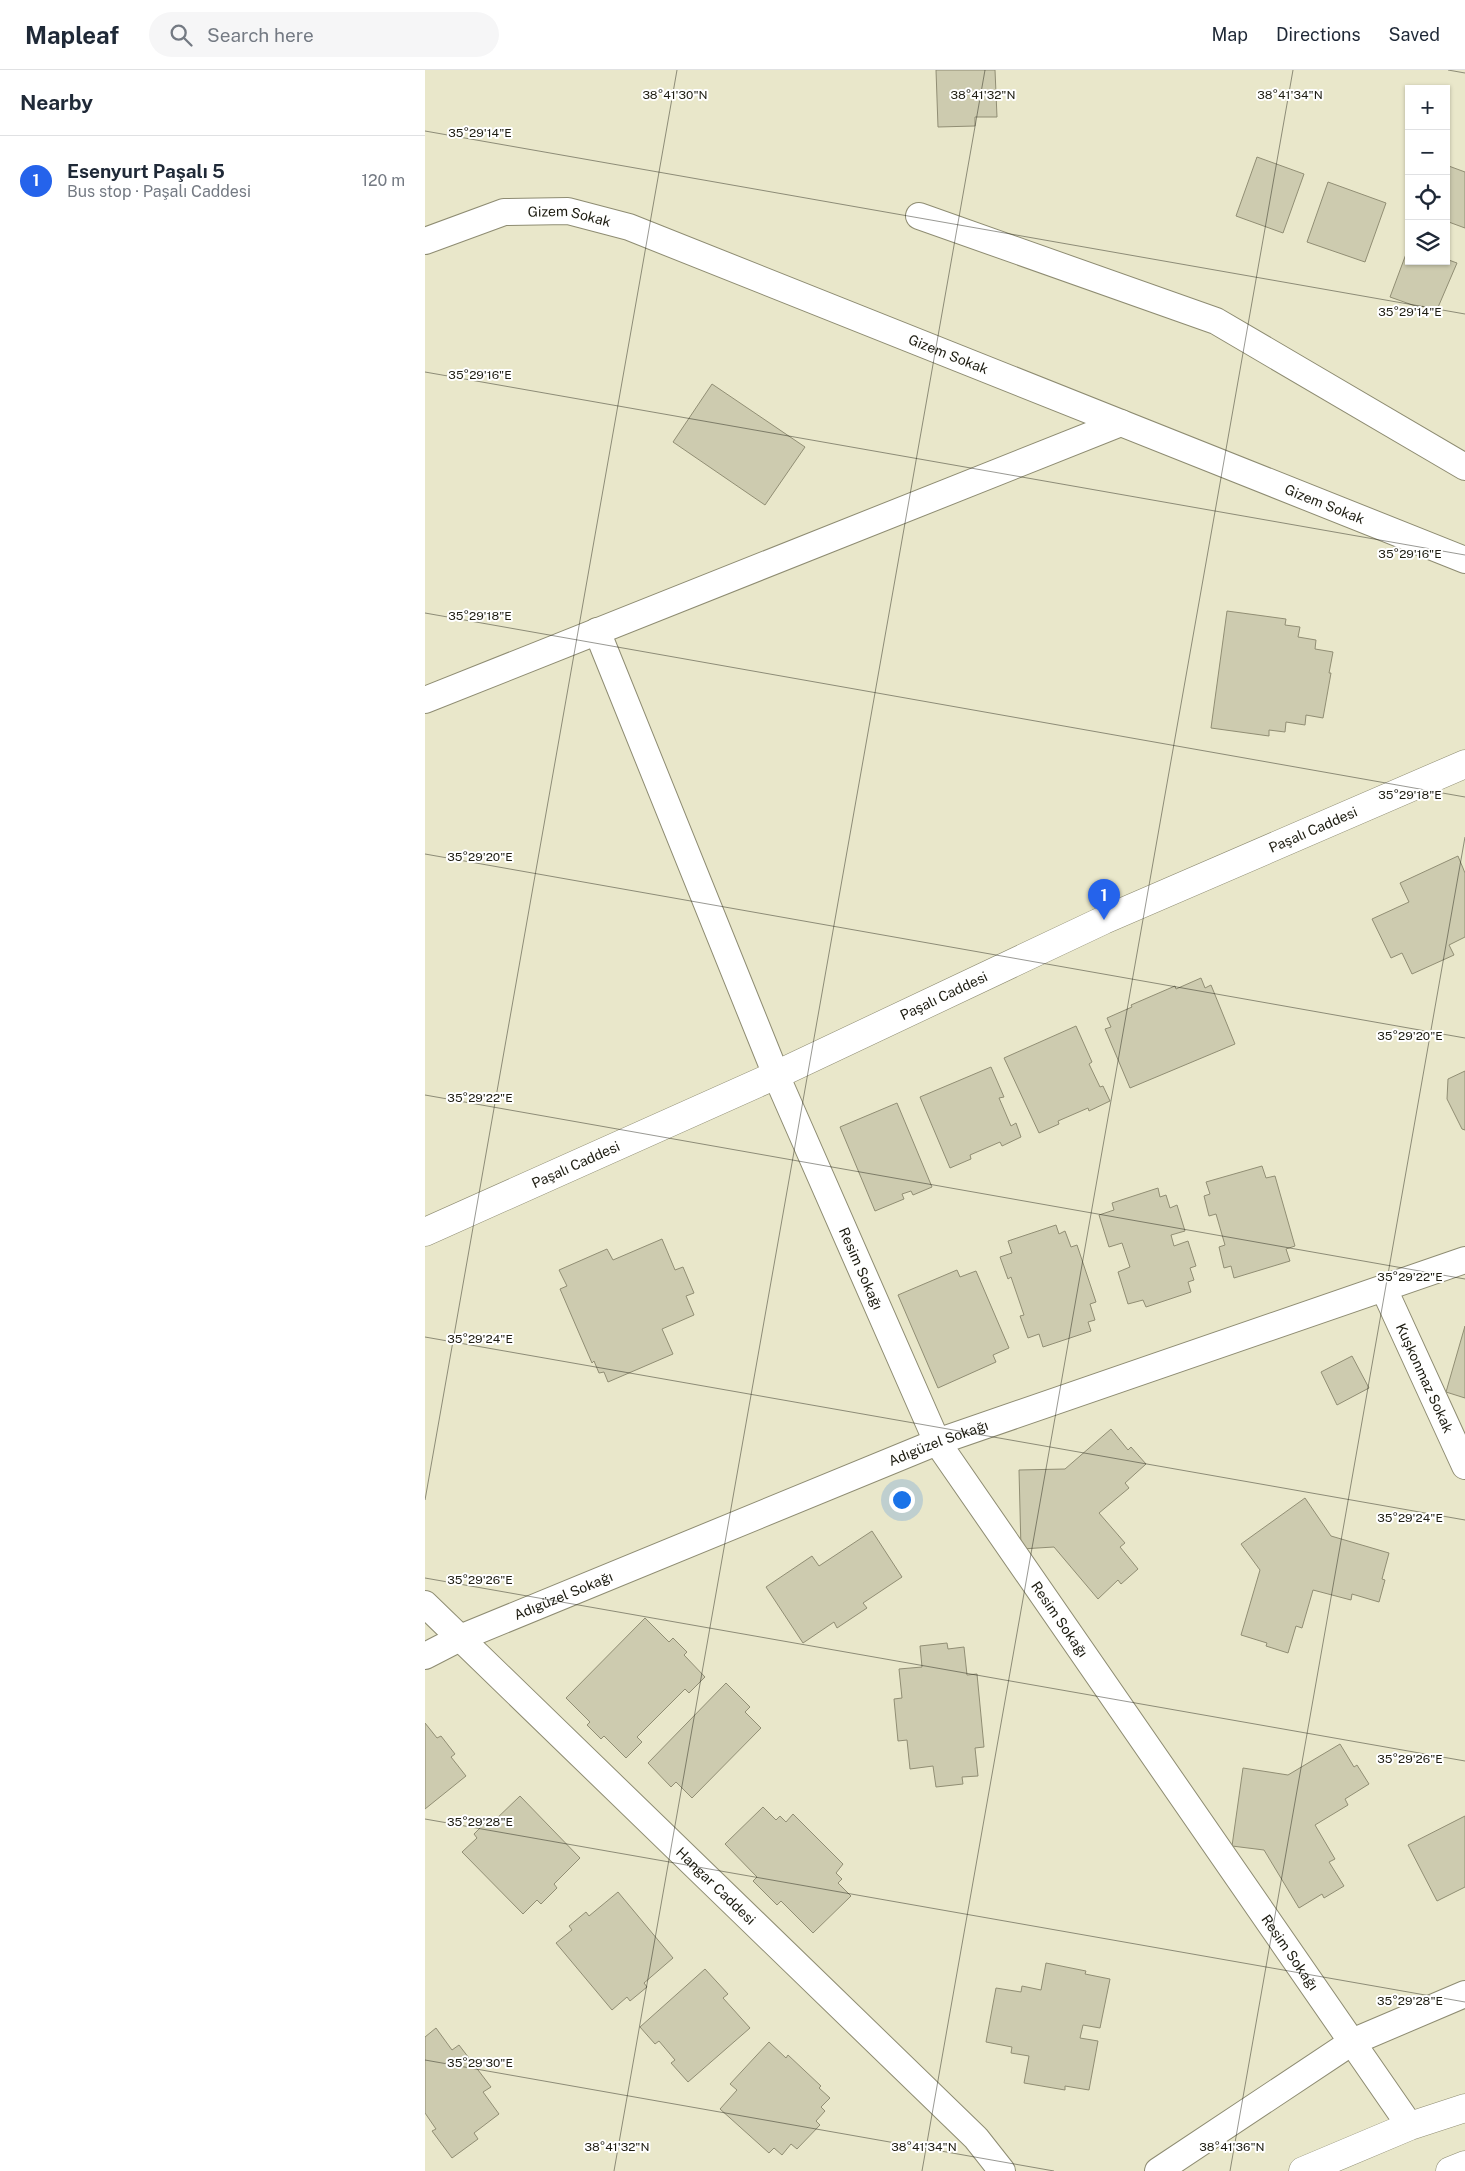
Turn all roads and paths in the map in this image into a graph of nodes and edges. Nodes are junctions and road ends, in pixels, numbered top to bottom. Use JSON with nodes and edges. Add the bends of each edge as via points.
{"nodes":[{"id":1,"x":919,"y":216,"type":"dead end"},
{"id":2,"x":425,"y":241,"type":"edge"},
{"id":3,"x":1121,"y":423,"type":"junction"},
{"id":4,"x":1465,"y":467,"type":"edge"},
{"id":5,"x":1465,"y":560,"type":"edge"},
{"id":6,"x":597,"y":631,"type":"junction"},
{"id":7,"x":425,"y":700,"type":"edge"},
{"id":8,"x":1465,"y":764,"type":"edge"},
{"id":9,"x":776,"y":1075,"type":"junction"},
{"id":10,"x":425,"y":1232,"type":"edge"},
{"id":11,"x":1465,"y":1260,"type":"edge"},
{"id":12,"x":1384,"y":1289,"type":"junction"},
{"id":13,"x":937,"y":1442,"type":"junction"},
{"id":14,"x":1465,"y":1466,"type":"edge"},
{"id":15,"x":425,"y":1604,"type":"edge"},
{"id":16,"x":460,"y":1638,"type":"junction"},
{"id":17,"x":425,"y":1656,"type":"edge"},
{"id":18,"x":1465,"y":1994,"type":"edge"},
{"id":19,"x":1352,"y":2042,"type":"junction"},
{"id":20,"x":1465,"y":2108,"type":"edge"},
{"id":21,"x":1410,"y":2126,"type":"junction"},
{"id":22,"x":1465,"y":2165,"type":"edge"},
{"id":23,"x":1002,"y":2171,"type":"edge"},
{"id":24,"x":1158,"y":2171,"type":"edge"},
{"id":25,"x":1303,"y":2171,"type":"edge"},
{"id":26,"x":1450,"y":2171,"type":"edge"}],
"edges":[{"from":1,"to":4,"type":"street","via":[[1216,321]]},
{"from":2,"to":3,"type":"street","name":"Gizem Sokak","via":[[504,212],[568,211],[629,227]]},
{"from":3,"to":5,"type":"street","name":"Gizem Sokak"},
{"from":3,"to":6,"type":"street"},
{"from":6,"to":7,"type":"street"},
{"from":6,"to":9,"type":"street","name":"Resim Sokağı"},
{"from":8,"to":9,"type":"street","name":"Paşalı Caddesi","via":[[1104,920]]},
{"from":9,"to":10,"type":"street","name":"Paşalı Caddesi"},
{"from":9,"to":13,"type":"street","name":"Resim Sokağı"},
{"from":11,"to":12,"type":"street","name":"Adıgüzel Sokağı"},
{"from":12,"to":13,"type":"street","name":"Adıgüzel Sokağı"},
{"from":12,"to":14,"type":"street","name":"Kuşkonmaz Sokak"},
{"from":13,"to":16,"type":"street","name":"Adıgüzel Sokağı"},
{"from":13,"to":19,"type":"street","name":"Resim Sokağı"},
{"from":15,"to":16,"type":"street","name":"Hangar Caddesi"},
{"from":16,"to":17,"type":"street","name":"Adıgüzel Sokağı"},
{"from":16,"to":23,"type":"street","name":"Hangar Caddesi","via":[[976,2138]]},
{"from":18,"to":19,"type":"street"},
{"from":19,"to":21,"type":"street","name":"Resim Sokağı"},
{"from":19,"to":24,"type":"street"},
{"from":20,"to":21,"type":"street"},
{"from":21,"to":25,"type":"street"},
{"from":22,"to":26,"type":"street"}]}
